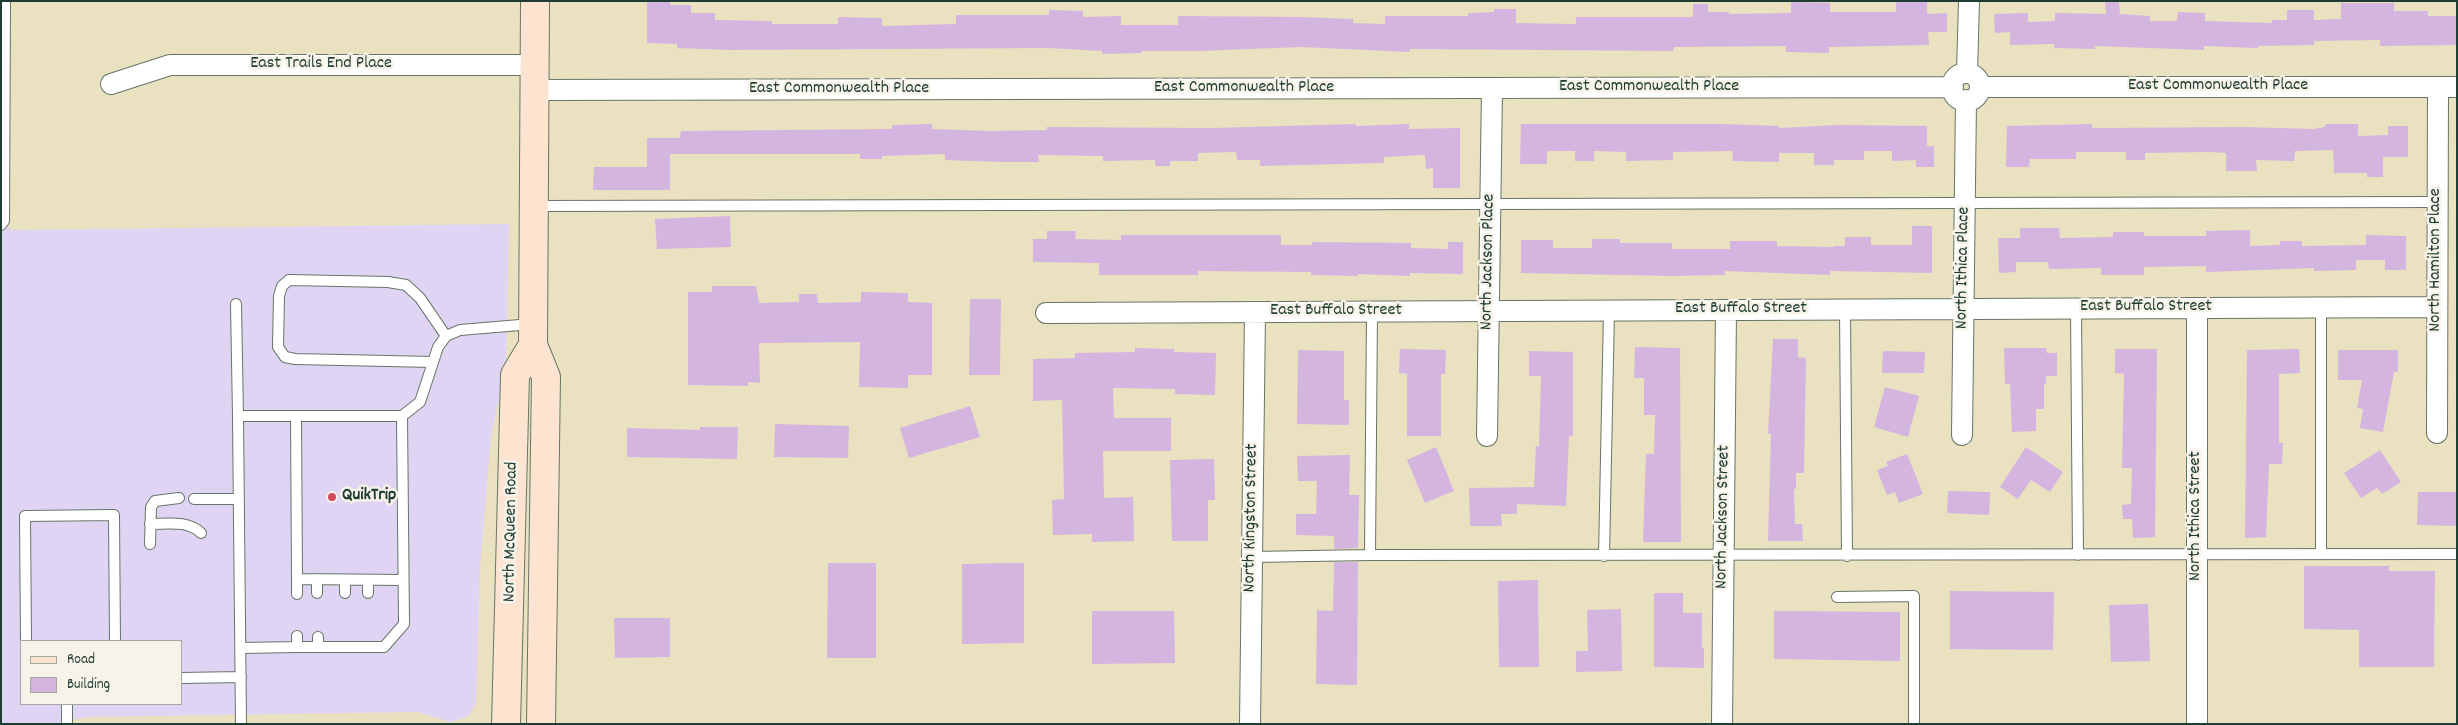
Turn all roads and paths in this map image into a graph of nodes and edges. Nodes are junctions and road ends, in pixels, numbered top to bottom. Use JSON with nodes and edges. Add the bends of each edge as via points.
{"nodes":[{"id":1,"x":5,"y":1,"type":"edge"},
{"id":2,"x":536,"y":1,"type":"edge"},
{"id":3,"x":1969,"y":1,"type":"edge"},
{"id":4,"x":535,"y":78,"type":"junction"},
{"id":5,"x":111,"y":84,"type":"dead end"},
{"id":6,"x":1967,"y":87,"type":"junction"},
{"id":7,"x":2447,"y":87,"type":"edge"},
{"id":8,"x":1492,"y":89,"type":"junction"},
{"id":9,"x":1965,"y":199,"type":"junction"},
{"id":10,"x":1490,"y":200,"type":"junction"},
{"id":11,"x":2438,"y":202,"type":"junction"},
{"id":12,"x":534,"y":206,"type":"junction"},
{"id":13,"x":1,"y":225,"type":"edge"},
{"id":14,"x":236,"y":304,"type":"dead end"},
{"id":15,"x":2321,"y":307,"type":"junction"},
{"id":16,"x":2437,"y":307,"type":"junction"},
{"id":17,"x":2198,"y":308,"type":"junction"},
{"id":18,"x":1964,"y":309,"type":"junction"},
{"id":19,"x":2076,"y":309,"type":"junction"},
{"id":20,"x":1726,"y":310,"type":"junction"},
{"id":21,"x":1846,"y":310,"type":"junction"},
{"id":22,"x":1488,"y":311,"type":"junction"},
{"id":23,"x":1609,"y":311,"type":"junction"},
{"id":24,"x":1255,"y":312,"type":"junction"},
{"id":25,"x":1372,"y":312,"type":"junction"},
{"id":26,"x":1046,"y":313,"type":"dead end"},
{"id":27,"x":533,"y":335,"type":"junction"},
{"id":28,"x":446,"y":336,"type":"junction"},
{"id":29,"x":433,"y":362,"type":"junction"},
{"id":30,"x":238,"y":416,"type":"junction"},
{"id":31,"x":296,"y":416,"type":"junction"},
{"id":32,"x":402,"y":416,"type":"junction"},
{"id":33,"x":2437,"y":433,"type":"dead end"},
{"id":34,"x":1962,"y":435,"type":"dead end"},
{"id":35,"x":1486,"y":436,"type":"dead end"},
{"id":36,"x":179,"y":498,"type":"dead end"},
{"id":37,"x":194,"y":499,"type":"dead end"},
{"id":38,"x":239,"y":499,"type":"junction"},
{"id":39,"x":150,"y":524,"type":"junction"},
{"id":40,"x":200,"y":533,"type":"dead end"},
{"id":41,"x":150,"y":544,"type":"dead end"},
{"id":42,"x":2198,"y":554,"type":"junction"},
{"id":43,"x":2321,"y":554,"type":"junction"},
{"id":44,"x":2457,"y":554,"type":"edge"},
{"id":45,"x":1370,"y":555,"type":"junction"},
{"id":46,"x":2078,"y":555,"type":"junction"},
{"id":47,"x":1604,"y":556,"type":"junction"},
{"id":48,"x":1724,"y":556,"type":"junction"},
{"id":49,"x":1848,"y":556,"type":"junction"},
{"id":50,"x":1252,"y":557,"type":"junction"},
{"id":51,"x":297,"y":580,"type":"junction"},
{"id":52,"x":317,"y":580,"type":"junction"},
{"id":53,"x":345,"y":580,"type":"junction"},
{"id":54,"x":368,"y":580,"type":"junction"},
{"id":55,"x":403,"y":580,"type":"junction"},
{"id":56,"x":345,"y":592,"type":"dead end"},
{"id":57,"x":317,"y":593,"type":"dead end"},
{"id":58,"x":368,"y":593,"type":"dead end"},
{"id":59,"x":297,"y":594,"type":"dead end"},
{"id":60,"x":1837,"y":597,"type":"dead end"},
{"id":61,"x":297,"y":636,"type":"dead end"},
{"id":62,"x":26,"y":640,"type":"edge"},
{"id":63,"x":115,"y":640,"type":"edge"},
{"id":64,"x":297,"y":647,"type":"junction"},
{"id":65,"x":241,"y":648,"type":"junction"},
{"id":66,"x":241,"y":677,"type":"junction"},
{"id":67,"x":182,"y":678,"type":"edge"},
{"id":68,"x":67,"y":705,"type":"edge"},
{"id":69,"x":67,"y":724,"type":"edge"},
{"id":70,"x":241,"y":724,"type":"edge"},
{"id":71,"x":506,"y":724,"type":"edge"},
{"id":72,"x":541,"y":724,"type":"edge"},
{"id":73,"x":1250,"y":724,"type":"edge"},
{"id":74,"x":1722,"y":724,"type":"edge"},
{"id":75,"x":1914,"y":724,"type":"edge"},
{"id":76,"x":2198,"y":724,"type":"edge"}],
"edges":[{"from":1,"to":13,"type":"lane","via":[[4,221]]},
{"from":2,"to":4,"type":"main road","name":"North McQueen Road"},
{"from":3,"to":6,"type":"street","name":"North Ithica Place"},
{"from":4,"to":5,"type":"street","name":"East Trails End Place","via":[[170,65]]},
{"from":4,"to":8,"type":"street","name":"East Commonwealth Place"},
{"from":4,"to":12,"type":"main road","name":"North McQueen Road"},
{"from":6,"to":7,"type":"street","name":"East Commonwealth Place"},
{"from":6,"to":8,"type":"street","name":"East Commonwealth Place"},
{"from":6,"to":9,"type":"street","name":"North Ithica Place"},
{"from":7,"to":11,"type":"street","name":"North Hamilton Place"},
{"from":8,"to":10,"type":"street","name":"North Jackson Place"},
{"from":9,"to":10,"type":"lane"},
{"from":9,"to":11,"type":"lane"},
{"from":9,"to":18,"type":"street","name":"North Ithica Place"},
{"from":10,"to":12,"type":"lane"},
{"from":10,"to":22,"type":"street","name":"North Jackson Place"},
{"from":11,"to":16,"type":"street","name":"North Hamilton Place"},
{"from":12,"to":27,"type":"main road","name":"North McQueen Road"},
{"from":14,"to":30,"type":"lane"},
{"from":15,"to":16,"type":"street","name":"East Buffalo Street"},
{"from":15,"to":17,"type":"street","name":"East Buffalo Street"},
{"from":15,"to":43,"type":"lane"},
{"from":16,"to":33,"type":"street","name":"North Hamilton Place"},
{"from":17,"to":19,"type":"street","name":"East Buffalo Street"},
{"from":17,"to":42,"type":"street","name":"North Ithica Street"},
{"from":18,"to":19,"type":"street","name":"East Buffalo Street"},
{"from":18,"to":21,"type":"street","name":"East Buffalo Street"},
{"from":18,"to":34,"type":"street","name":"North Ithica Place"},
{"from":19,"to":46,"type":"lane"},
{"from":20,"to":21,"type":"street","name":"East Buffalo Street"},
{"from":20,"to":23,"type":"street","name":"East Buffalo Street"},
{"from":20,"to":48,"type":"street","name":"North Jackson Street"},
{"from":21,"to":49,"type":"lane"},
{"from":22,"to":23,"type":"street","name":"East Buffalo Street"},
{"from":22,"to":25,"type":"street","name":"East Buffalo Street"},
{"from":22,"to":35,"type":"street","name":"North Jackson Place"},
{"from":23,"to":47,"type":"lane"},
{"from":24,"to":25,"type":"street","name":"East Buffalo Street"},
{"from":24,"to":26,"type":"street","name":"East Buffalo Street"},
{"from":24,"to":50,"type":"street","name":"North Kingston Street"},
{"from":25,"to":45,"type":"lane"},
{"from":27,"to":28,"type":"lane","via":[[460,330]]},
{"from":27,"to":71,"type":"main road","name":"North McQueen Road","via":[[515,375]]},
{"from":27,"to":72,"type":"main road","name":"North McQueen Road","via":[[546,377]]},
{"from":28,"to":29,"type":"lane"},
{"from":28,"to":29,"type":"lane","via":[[420,298],[406,285],[289,280],[282,286],[278,347],[285,357]]},
{"from":29,"to":32,"type":"lane","via":[[420,402]]},
{"from":30,"to":31,"type":"lane"},
{"from":30,"to":38,"type":"lane"},
{"from":31,"to":32,"type":"lane"},
{"from":31,"to":51,"type":"lane"},
{"from":32,"to":55,"type":"lane"},
{"from":36,"to":39,"type":"lane","via":[[155,501],[151,507]]},
{"from":37,"to":38,"type":"lane"},
{"from":38,"to":65,"type":"lane"},
{"from":39,"to":40,"type":"lane","via":[[187,525]]},
{"from":39,"to":41,"type":"lane"},
{"from":42,"to":43,"type":"lane"},
{"from":42,"to":46,"type":"lane"},
{"from":42,"to":76,"type":"street","name":"North Ithica Street"},
{"from":43,"to":44,"type":"lane"},
{"from":45,"to":47,"type":"lane"},
{"from":45,"to":50,"type":"lane"},
{"from":46,"to":49,"type":"lane"},
{"from":47,"to":48,"type":"lane"},
{"from":48,"to":49,"type":"lane"},
{"from":48,"to":74,"type":"street","name":"North Jackson Street"},
{"from":50,"to":73,"type":"street","name":"North Kingston Street"},
{"from":51,"to":52,"type":"lane"},
{"from":51,"to":59,"type":"lane"},
{"from":52,"to":53,"type":"lane"},
{"from":52,"to":57,"type":"lane"},
{"from":53,"to":54,"type":"lane"},
{"from":53,"to":56,"type":"lane"},
{"from":54,"to":55,"type":"lane"},
{"from":54,"to":58,"type":"lane"},
{"from":55,"to":64,"type":"lane","via":[[404,624],[384,647],[345,642],[318,642]]},
{"from":60,"to":75,"type":"lane","via":[[1914,596]]},
{"from":61,"to":64,"type":"lane"},
{"from":62,"to":63,"type":"lane","via":[[25,516],[104,515],[114,515]]},
{"from":64,"to":65,"type":"lane"},
{"from":65,"to":66,"type":"lane"},
{"from":66,"to":67,"type":"lane"},
{"from":66,"to":70,"type":"lane"},
{"from":68,"to":69,"type":"lane"}]}
